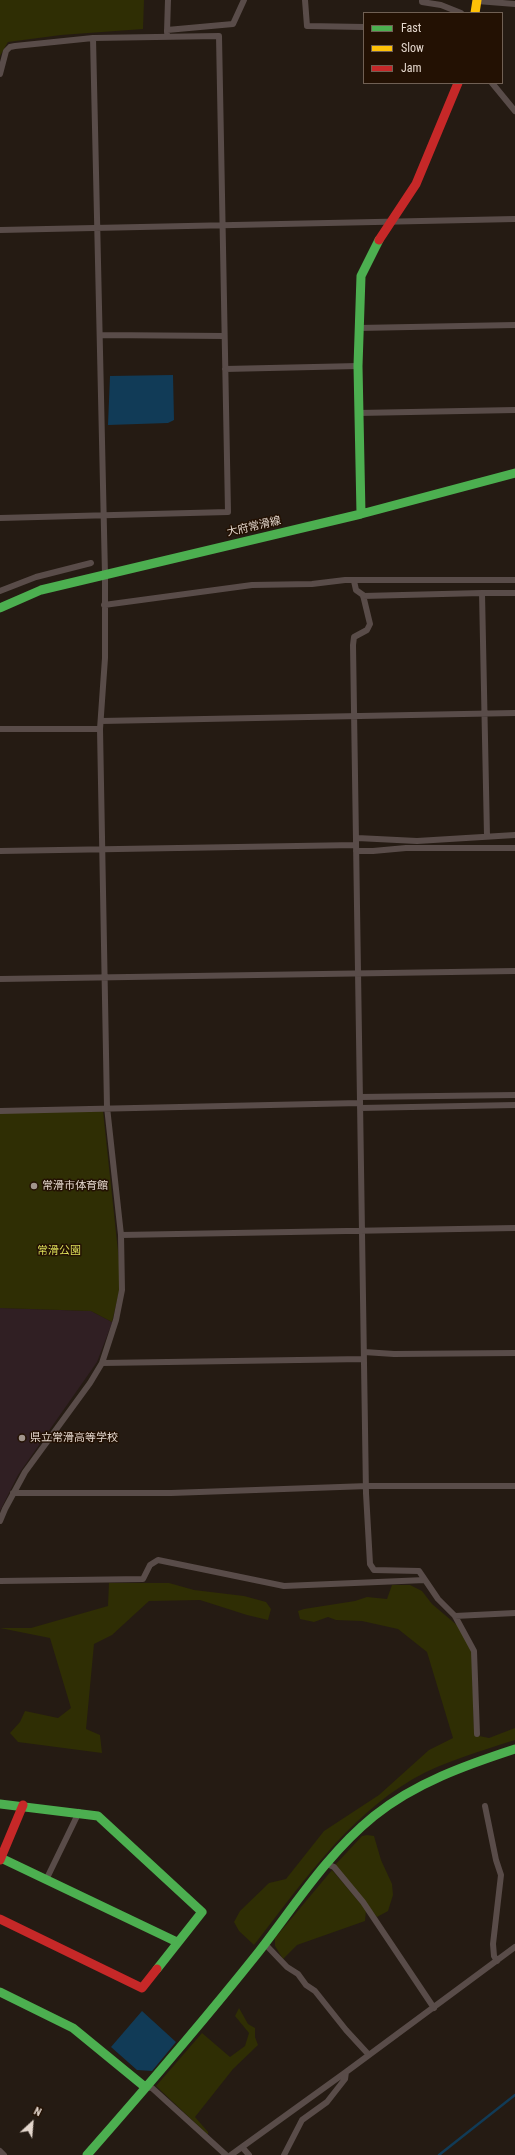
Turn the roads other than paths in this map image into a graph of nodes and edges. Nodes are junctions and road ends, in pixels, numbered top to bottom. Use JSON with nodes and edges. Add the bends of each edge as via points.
{"nodes":[{"id":1,"x":168,"y":0,"type":"edge"},
{"id":2,"x":244,"y":0,"type":"edge"},
{"id":3,"x":305,"y":0,"type":"edge"},
{"id":4,"x":422,"y":0,"type":"edge"},
{"id":5,"x":477,"y":1,"type":"edge"},
{"id":6,"x":515,"y":4,"type":"edge"},
{"id":7,"x":458,"y":12,"type":"edge"},
{"id":8,"x":476,"y":12,"type":"edge"},
{"id":9,"x":363,"y":27,"type":"edge"},
{"id":10,"x":167,"y":30,"type":"junction"},
{"id":11,"x":167,"y":37,"type":"junction"},
{"id":12,"x":93,"y":38,"type":"junction"},
{"id":13,"x":0,"y":74,"type":"edge"},
{"id":14,"x":458,"y":84,"type":"edge"},
{"id":15,"x":493,"y":84,"type":"edge"},
{"id":16,"x":515,"y":111,"type":"edge"},
{"id":17,"x":515,"y":219,"type":"edge"},
{"id":18,"x":392,"y":222,"type":"junction"},
{"id":19,"x":222,"y":225,"type":"junction"},
{"id":20,"x":98,"y":228,"type":"junction"},
{"id":21,"x":0,"y":230,"type":"edge"},
{"id":22,"x":515,"y":326,"type":"edge"},
{"id":23,"x":358,"y":328,"type":"junction"},
{"id":24,"x":100,"y":335,"type":"junction"},
{"id":25,"x":224,"y":336,"type":"junction"},
{"id":26,"x":358,"y":366,"type":"junction"},
{"id":27,"x":225,"y":369,"type":"junction"},
{"id":28,"x":515,"y":410,"type":"edge"},
{"id":29,"x":358,"y":412,"type":"junction"},
{"id":30,"x":515,"y":473,"type":"edge"},
{"id":31,"x":361,"y":514,"type":"junction"},
{"id":32,"x":104,"y":515,"type":"junction"},
{"id":33,"x":0,"y":518,"type":"edge"},
{"id":34,"x":92,"y":563,"type":"dead end"},
{"id":35,"x":105,"y":575,"type":"junction"},
{"id":36,"x":515,"y":580,"type":"edge"},
{"id":37,"x":354,"y":581,"type":"junction"},
{"id":38,"x":0,"y":590,"type":"edge"},
{"id":39,"x":482,"y":592,"type":"junction"},
{"id":40,"x":515,"y":592,"type":"edge"},
{"id":41,"x":363,"y":596,"type":"junction"},
{"id":42,"x":104,"y":606,"type":"junction"},
{"id":43,"x":0,"y":608,"type":"edge"},
{"id":44,"x":515,"y":713,"type":"edge"},
{"id":45,"x":484,"y":714,"type":"junction"},
{"id":46,"x":354,"y":716,"type":"junction"},
{"id":47,"x":101,"y":721,"type":"junction"},
{"id":48,"x":0,"y":729,"type":"edge"},
{"id":49,"x":100,"y":729,"type":"junction"},
{"id":50,"x":487,"y":836,"type":"junction"},
{"id":51,"x":515,"y":836,"type":"edge"},
{"id":52,"x":356,"y":845,"type":"junction"},
{"id":53,"x":515,"y":848,"type":"edge"},
{"id":54,"x":102,"y":849,"type":"junction"},
{"id":55,"x":0,"y":851,"type":"edge"},
{"id":56,"x":515,"y":971,"type":"edge"},
{"id":57,"x":359,"y":974,"type":"junction"},
{"id":58,"x":105,"y":978,"type":"junction"},
{"id":59,"x":0,"y":979,"type":"edge"},
{"id":60,"x":515,"y":1095,"type":"edge"},
{"id":61,"x":360,"y":1103,"type":"junction"},
{"id":62,"x":515,"y":1105,"type":"edge"},
{"id":63,"x":107,"y":1107,"type":"junction"},
{"id":64,"x":0,"y":1111,"type":"edge"},
{"id":65,"x":515,"y":1228,"type":"edge"},
{"id":66,"x":364,"y":1231,"type":"junction"},
{"id":67,"x":121,"y":1235,"type":"junction"},
{"id":68,"x":364,"y":1352,"type":"junction"},
{"id":69,"x":515,"y":1352,"type":"edge"},
{"id":70,"x":364,"y":1359,"type":"junction"},
{"id":71,"x":102,"y":1363,"type":"junction"},
{"id":72,"x":368,"y":1486,"type":"junction"},
{"id":73,"x":515,"y":1486,"type":"edge"},
{"id":74,"x":13,"y":1493,"type":"junction"},
{"id":75,"x":0,"y":1522,"type":"edge"},
{"id":76,"x":425,"y":1580,"type":"junction"},
{"id":77,"x":0,"y":1581,"type":"edge"},
{"id":78,"x":515,"y":1613,"type":"edge"},
{"id":79,"x":455,"y":1616,"type":"junction"},
{"id":80,"x":476,"y":1734,"type":"dead end"},
{"id":81,"x":515,"y":1749,"type":"edge"},
{"id":82,"x":0,"y":1804,"type":"edge"},
{"id":83,"x":23,"y":1805,"type":"junction"},
{"id":84,"x":485,"y":1806,"type":"dead end"},
{"id":85,"x":79,"y":1812,"type":"junction"},
{"id":86,"x":0,"y":1859,"type":"edge"},
{"id":87,"x":327,"y":1864,"type":"junction"},
{"id":88,"x":46,"y":1880,"type":"junction"},
{"id":89,"x":0,"y":1919,"type":"edge"},
{"id":90,"x":177,"y":1942,"type":"junction"},
{"id":91,"x":265,"y":1944,"type":"junction"},
{"id":92,"x":515,"y":1947,"type":"edge"},
{"id":93,"x":497,"y":1961,"type":"junction"},
{"id":94,"x":0,"y":1992,"type":"edge"},
{"id":95,"x":434,"y":2008,"type":"junction"},
{"id":96,"x":370,"y":2055,"type":"junction"},
{"id":97,"x":346,"y":2072,"type":"junction"},
{"id":98,"x":145,"y":2087,"type":"junction"},
{"id":99,"x":242,"y":2147,"type":"junction"},
{"id":100,"x":0,"y":2151,"type":"edge"},
{"id":101,"x":4,"y":2155,"type":"edge"},
{"id":102,"x":87,"y":2155,"type":"edge"},
{"id":103,"x":226,"y":2155,"type":"edge"},
{"id":104,"x":231,"y":2155,"type":"edge"},
{"id":105,"x":249,"y":2155,"type":"edge"},
{"id":106,"x":284,"y":2155,"type":"edge"}],
"edges":[{"from":1,"to":10,"type":"street"},
{"from":2,"to":10,"type":"street","via":[[233,24]]},
{"from":3,"to":9,"type":"street","via":[[307,26]]},
{"from":4,"to":7,"type":"street"},
{"from":5,"to":6,"type":"street"},
{"from":5,"to":8,"type":"street"},
{"from":10,"to":11,"type":"street"},
{"from":11,"to":12,"type":"street"},
{"from":11,"to":19,"type":"street","via":[[219,36]]},
{"from":12,"to":13,"type":"street","via":[[10,47],[6,51]]},
{"from":12,"to":20,"type":"street"},
{"from":14,"to":18,"type":"street","via":[[416,184]]},
{"from":15,"to":16,"type":"street"},
{"from":17,"to":18,"type":"street"},
{"from":18,"to":19,"type":"street"},
{"from":18,"to":23,"type":"street","via":[[376,244],[361,276]]},
{"from":19,"to":20,"type":"street"},
{"from":19,"to":25,"type":"street"},
{"from":20,"to":21,"type":"street"},
{"from":20,"to":24,"type":"street","via":[[97,287]]},
{"from":22,"to":23,"type":"street"},
{"from":23,"to":26,"type":"street"},
{"from":24,"to":25,"type":"street"},
{"from":24,"to":32,"type":"street"},
{"from":25,"to":27,"type":"street"},
{"from":26,"to":27,"type":"street"},
{"from":26,"to":29,"type":"street"},
{"from":27,"to":32,"type":"street","via":[[228,512]]},
{"from":28,"to":29,"type":"street"},
{"from":29,"to":31,"type":"street"},
{"from":30,"to":31,"type":"street","name":"大府常滑線"},
{"from":31,"to":35,"type":"street","name":"大府常滑線"},
{"from":32,"to":33,"type":"street"},
{"from":32,"to":35,"type":"street"},
{"from":34,"to":38,"type":"street","via":[[36,577]]},
{"from":35,"to":42,"type":"street"},
{"from":35,"to":43,"type":"street","name":"大府常滑線","via":[[41,590]]},
{"from":36,"to":37,"type":"street"},
{"from":37,"to":41,"type":"street","via":[[356,590]]},
{"from":37,"to":42,"type":"street","via":[[252,585]]},
{"from":39,"to":40,"type":"street"},
{"from":39,"to":41,"type":"street"},
{"from":39,"to":45,"type":"street"},
{"from":41,"to":46,"type":"street","via":[[370,624],[367,630],[354,637]]},
{"from":42,"to":47,"type":"street","via":[[105,658]]},
{"from":44,"to":45,"type":"street"},
{"from":45,"to":46,"type":"street"},
{"from":45,"to":50,"type":"street"},
{"from":46,"to":47,"type":"street"},
{"from":46,"to":52,"type":"street"},
{"from":47,"to":49,"type":"street"},
{"from":48,"to":49,"type":"street"},
{"from":49,"to":54,"type":"street"},
{"from":50,"to":51,"type":"street"},
{"from":50,"to":52,"type":"street"},
{"from":52,"to":53,"type":"street","via":[[373,851],[406,848]]},
{"from":52,"to":54,"type":"street"},
{"from":52,"to":57,"type":"street"},
{"from":54,"to":55,"type":"street"},
{"from":54,"to":58,"type":"street"},
{"from":56,"to":57,"type":"street"},
{"from":57,"to":58,"type":"street"},
{"from":57,"to":61,"type":"street"},
{"from":58,"to":59,"type":"street"},
{"from":58,"to":63,"type":"street"},
{"from":60,"to":61,"type":"street"},
{"from":61,"to":62,"type":"street"},
{"from":61,"to":63,"type":"street"},
{"from":61,"to":66,"type":"street"},
{"from":63,"to":64,"type":"street"},
{"from":63,"to":67,"type":"street"},
{"from":65,"to":66,"type":"street"},
{"from":66,"to":67,"type":"street"},
{"from":66,"to":68,"type":"street"},
{"from":67,"to":71,"type":"street","via":[[122,1290],[116,1320]]},
{"from":68,"to":69,"type":"street"},
{"from":68,"to":70,"type":"street"},
{"from":70,"to":71,"type":"street"},
{"from":70,"to":72,"type":"street"},
{"from":71,"to":74,"type":"street"},
{"from":72,"to":73,"type":"street"},
{"from":72,"to":74,"type":"street","via":[[171,1493]]},
{"from":72,"to":76,"type":"street","via":[[366,1493],[372,1569],[417,1570]]},
{"from":74,"to":75,"type":"street"},
{"from":76,"to":77,"type":"street","via":[[284,1586],[158,1560],[150,1565],[143,1579]]},
{"from":76,"to":79,"type":"street"},
{"from":78,"to":79,"type":"street"},
{"from":79,"to":80,"type":"street","via":[[474,1650]]},
{"from":81,"to":87,"type":"street","via":[[482,1759],[421,1787],[358,1830]]},
{"from":82,"to":83,"type":"street"},
{"from":83,"to":85,"type":"street"},
{"from":83,"to":86,"type":"street"},
{"from":84,"to":93,"type":"street","via":[[501,1875],[493,1944]]},
{"from":85,"to":88,"type":"street"},
{"from":85,"to":90,"type":"street","via":[[98,1816],[202,1912]]},
{"from":86,"to":88,"type":"street"},
{"from":87,"to":91,"type":"street"},
{"from":87,"to":95,"type":"street","via":[[334,1867],[363,1902]]},
{"from":88,"to":90,"type":"street"},
{"from":89,"to":90,"type":"street","via":[[142,1988]]},
{"from":91,"to":96,"type":"street","via":[[287,1967],[298,1974],[306,1985],[315,1990],[346,2030]]},
{"from":91,"to":98,"type":"street","via":[[206,2018]]},
{"from":92,"to":93,"type":"street"},
{"from":93,"to":95,"type":"street"},
{"from":94,"to":98,"type":"street","via":[[77,2030]]},
{"from":95,"to":96,"type":"street"},
{"from":96,"to":97,"type":"street"},
{"from":97,"to":99,"type":"street"},
{"from":97,"to":106,"type":"street","via":[[344,2079],[327,2102],[302,2120]]},
{"from":98,"to":102,"type":"street"},
{"from":98,"to":103,"type":"street","via":[[152,2088]]},
{"from":99,"to":104,"type":"street"},
{"from":99,"to":105,"type":"street"},
{"from":100,"to":101,"type":"street"}]}
